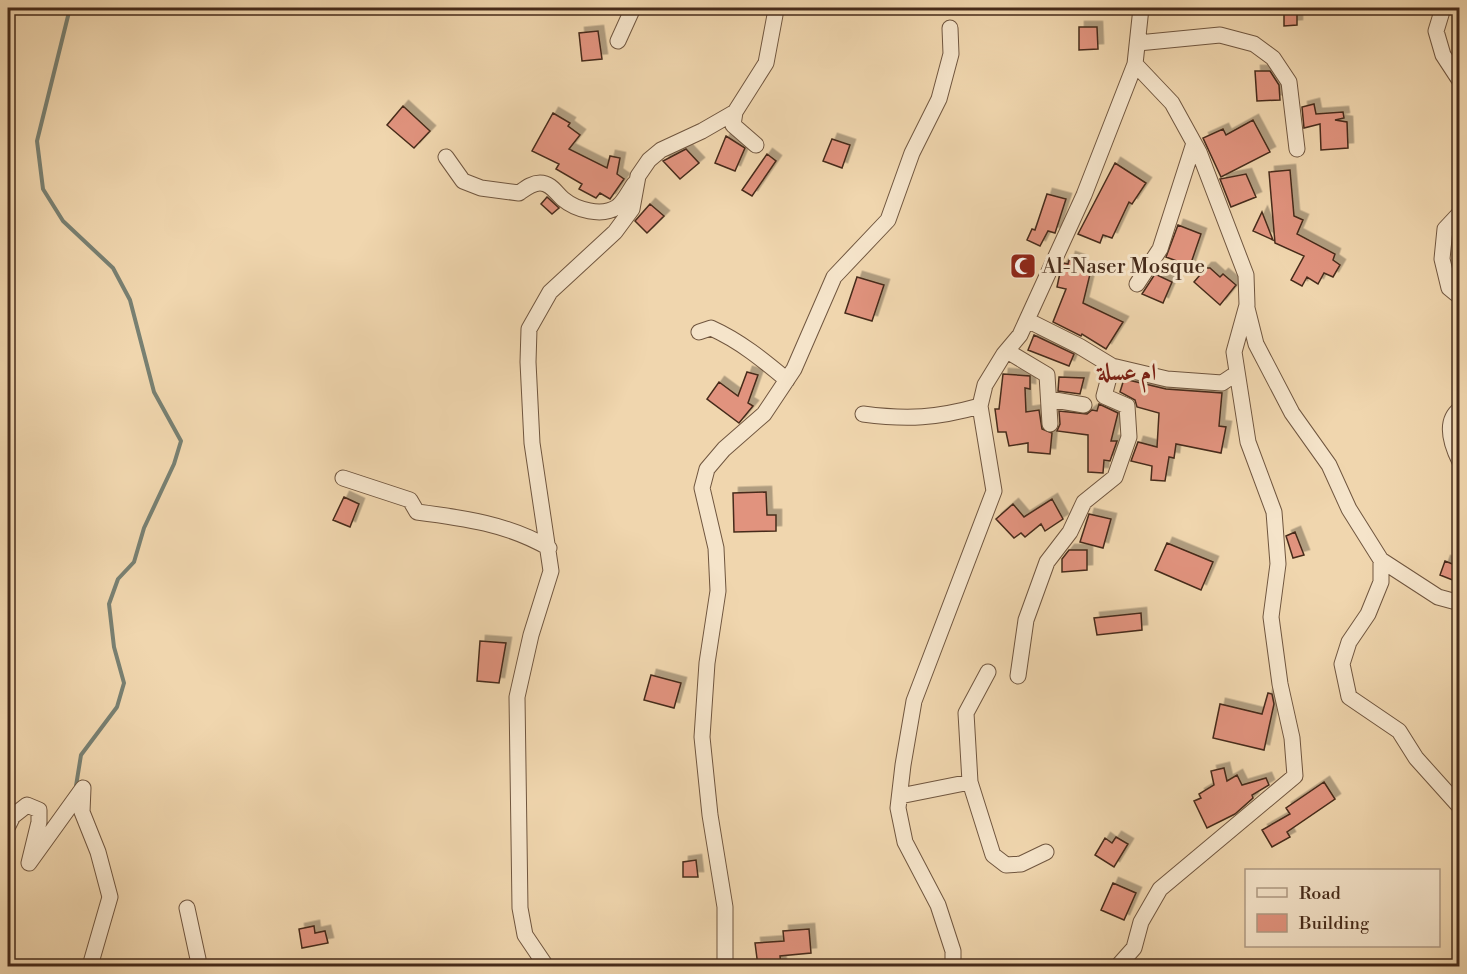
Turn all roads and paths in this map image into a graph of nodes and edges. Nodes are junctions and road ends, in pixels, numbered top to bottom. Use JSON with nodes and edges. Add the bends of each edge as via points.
{"nodes":[{"id":1,"x":633,"y":8,"type":"edge"},
{"id":2,"x":773,"y":8,"type":"edge"},
{"id":3,"x":1141,"y":8,"type":"edge"},
{"id":4,"x":1443,"y":8,"type":"edge"},
{"id":5,"x":950,"y":28,"type":"dead end"},
{"id":6,"x":618,"y":41,"type":"dead end"},
{"id":7,"x":1138,"y":43,"type":"junction"},
{"id":8,"x":1135,"y":64,"type":"junction"},
{"id":9,"x":1460,"y":81,"type":"edge"},
{"id":10,"x":735,"y":112,"type":"junction"},
{"id":11,"x":1194,"y":143,"type":"junction"},
{"id":12,"x":756,"y":145,"type":"dead end"},
{"id":13,"x":1297,"y":149,"type":"dead end"},
{"id":14,"x":446,"y":157,"type":"dead end"},
{"id":15,"x":639,"y":176,"type":"junction"},
{"id":16,"x":1460,"y":213,"type":"edge"},
{"id":17,"x":1137,"y":284,"type":"dead end"},
{"id":18,"x":1460,"y":297,"type":"edge"},
{"id":19,"x":1246,"y":305,"type":"junction"},
{"id":20,"x":1027,"y":321,"type":"junction"},
{"id":21,"x":699,"y":332,"type":"dead end"},
{"id":22,"x":1006,"y":351,"type":"junction"},
{"id":23,"x":1112,"y":366,"type":"junction"},
{"id":24,"x":1237,"y":374,"type":"junction"},
{"id":25,"x":787,"y":380,"type":"junction"},
{"id":26,"x":1049,"y":399,"type":"junction"},
{"id":27,"x":1084,"y":405,"type":"dead end"},
{"id":28,"x":980,"y":406,"type":"junction"},
{"id":29,"x":1460,"y":409,"type":"edge"},
{"id":30,"x":863,"y":414,"type":"dead end"},
{"id":31,"x":1050,"y":424,"type":"dead end"},
{"id":32,"x":1460,"y":462,"type":"edge"},
{"id":33,"x":343,"y":478,"type":"dead end"},
{"id":34,"x":549,"y":548,"type":"junction"},
{"id":35,"x":1381,"y":560,"type":"junction"},
{"id":36,"x":1460,"y":603,"type":"edge"},
{"id":37,"x":987,"y":672,"type":"dead end"},
{"id":38,"x":1018,"y":676,"type":"dead end"},
{"id":39,"x":970,"y":782,"type":"junction"},
{"id":40,"x":900,"y":796,"type":"junction"},
{"id":41,"x":1460,"y":807,"type":"edge"},
{"id":42,"x":8,"y":826,"type":"edge"},
{"id":43,"x":1046,"y":852,"type":"dead end"},
{"id":44,"x":187,"y":908,"type":"dead end"},
{"id":45,"x":90,"y":966,"type":"edge"},
{"id":46,"x":197,"y":966,"type":"edge"},
{"id":47,"x":546,"y":966,"type":"edge"},
{"id":48,"x":725,"y":966,"type":"edge"},
{"id":49,"x":953,"y":966,"type":"edge"},
{"id":50,"x":1118,"y":966,"type":"edge"}],
"edges":[{"from":1,"to":6,"type":"street"},
{"from":2,"to":10,"type":"street","via":[[766,63]]},
{"from":3,"to":7,"type":"street"},
{"from":4,"to":9,"type":"street","via":[[1436,31],[1443,55]]},
{"from":5,"to":25,"type":"street","via":[[951,54],[939,99],[912,153],[888,220],[834,277]]},
{"from":7,"to":8,"type":"street"},
{"from":7,"to":13,"type":"street","via":[[1220,35],[1254,44],[1273,58],[1289,82]]},
{"from":8,"to":11,"type":"street","via":[[1172,103]]},
{"from":8,"to":20,"type":"street","via":[[1084,195]]},
{"from":10,"to":12,"type":"street","via":[[733,125]]},
{"from":10,"to":15,"type":"street","via":[[661,150]]},
{"from":11,"to":17,"type":"street","via":[[1160,249]]},
{"from":11,"to":19,"type":"street","via":[[1246,275]]},
{"from":14,"to":15,"type":"street","via":[[463,181],[481,188],[519,193],[531,184],[542,183],[575,207],[590,211],[607,212],[619,206]]},
{"from":15,"to":34,"type":"street","via":[[632,209],[615,232],[550,292],[529,329],[532,443]]},
{"from":16,"to":18,"type":"street","via":[[1445,229],[1442,259],[1449,288]]},
{"from":19,"to":24,"type":"street","via":[[1234,352]]},
{"from":19,"to":35,"type":"street","via":[[1256,344],[1292,413],[1329,465],[1348,509]]},
{"from":20,"to":22,"type":"street"},
{"from":20,"to":23,"type":"street"},
{"from":21,"to":25,"type":"street","via":[[711,328],[743,344]]},
{"from":22,"to":26,"type":"street","via":[[1047,375]]},
{"from":22,"to":28,"type":"street","via":[[985,385]]},
{"from":23,"to":24,"type":"street","via":[[1167,379],[1222,383]]},
{"from":23,"to":38,"type":"street","via":[[1104,396],[1127,406],[1129,437],[1115,477],[1084,502],[1070,532],[1047,562],[1026,620]]},
{"from":24,"to":50,"type":"street","via":[[1248,442],[1274,512],[1278,564],[1271,617],[1295,776],[1160,889],[1142,922],[1134,948]]},
{"from":25,"to":48,"type":"street","via":[[764,414],[707,469],[702,488],[716,548],[718,591],[707,663],[702,737],[725,907]]},
{"from":26,"to":27,"type":"street"},
{"from":26,"to":31,"type":"street"},
{"from":28,"to":30,"type":"street","via":[[928,418]]},
{"from":28,"to":40,"type":"street","via":[[994,491],[914,701]]},
{"from":29,"to":32,"type":"street","via":[[1453,414],[1450,429]]},
{"from":33,"to":34,"type":"street","via":[[410,500],[417,512],[477,519]]},
{"from":34,"to":47,"type":"street","via":[[551,571],[517,697],[520,908],[525,935]]},
{"from":35,"to":36,"type":"street","via":[[1438,597]]},
{"from":35,"to":41,"type":"street","via":[[1381,582],[1368,614],[1349,642],[1342,664],[1349,697],[1399,731],[1416,759]]},
{"from":37,"to":39,"type":"street","via":[[966,713]]},
{"from":39,"to":40,"type":"street"},
{"from":39,"to":43,"type":"street","via":[[993,855],[1006,866],[1021,864]]},
{"from":40,"to":49,"type":"street","via":[[898,808],[905,842],[938,904],[953,951]]},
{"from":42,"to":45,"type":"street","via":[[13,816],[27,805],[39,810],[29,863],[83,788],[82,812],[110,897]]},
{"from":44,"to":46,"type":"street"}]}
